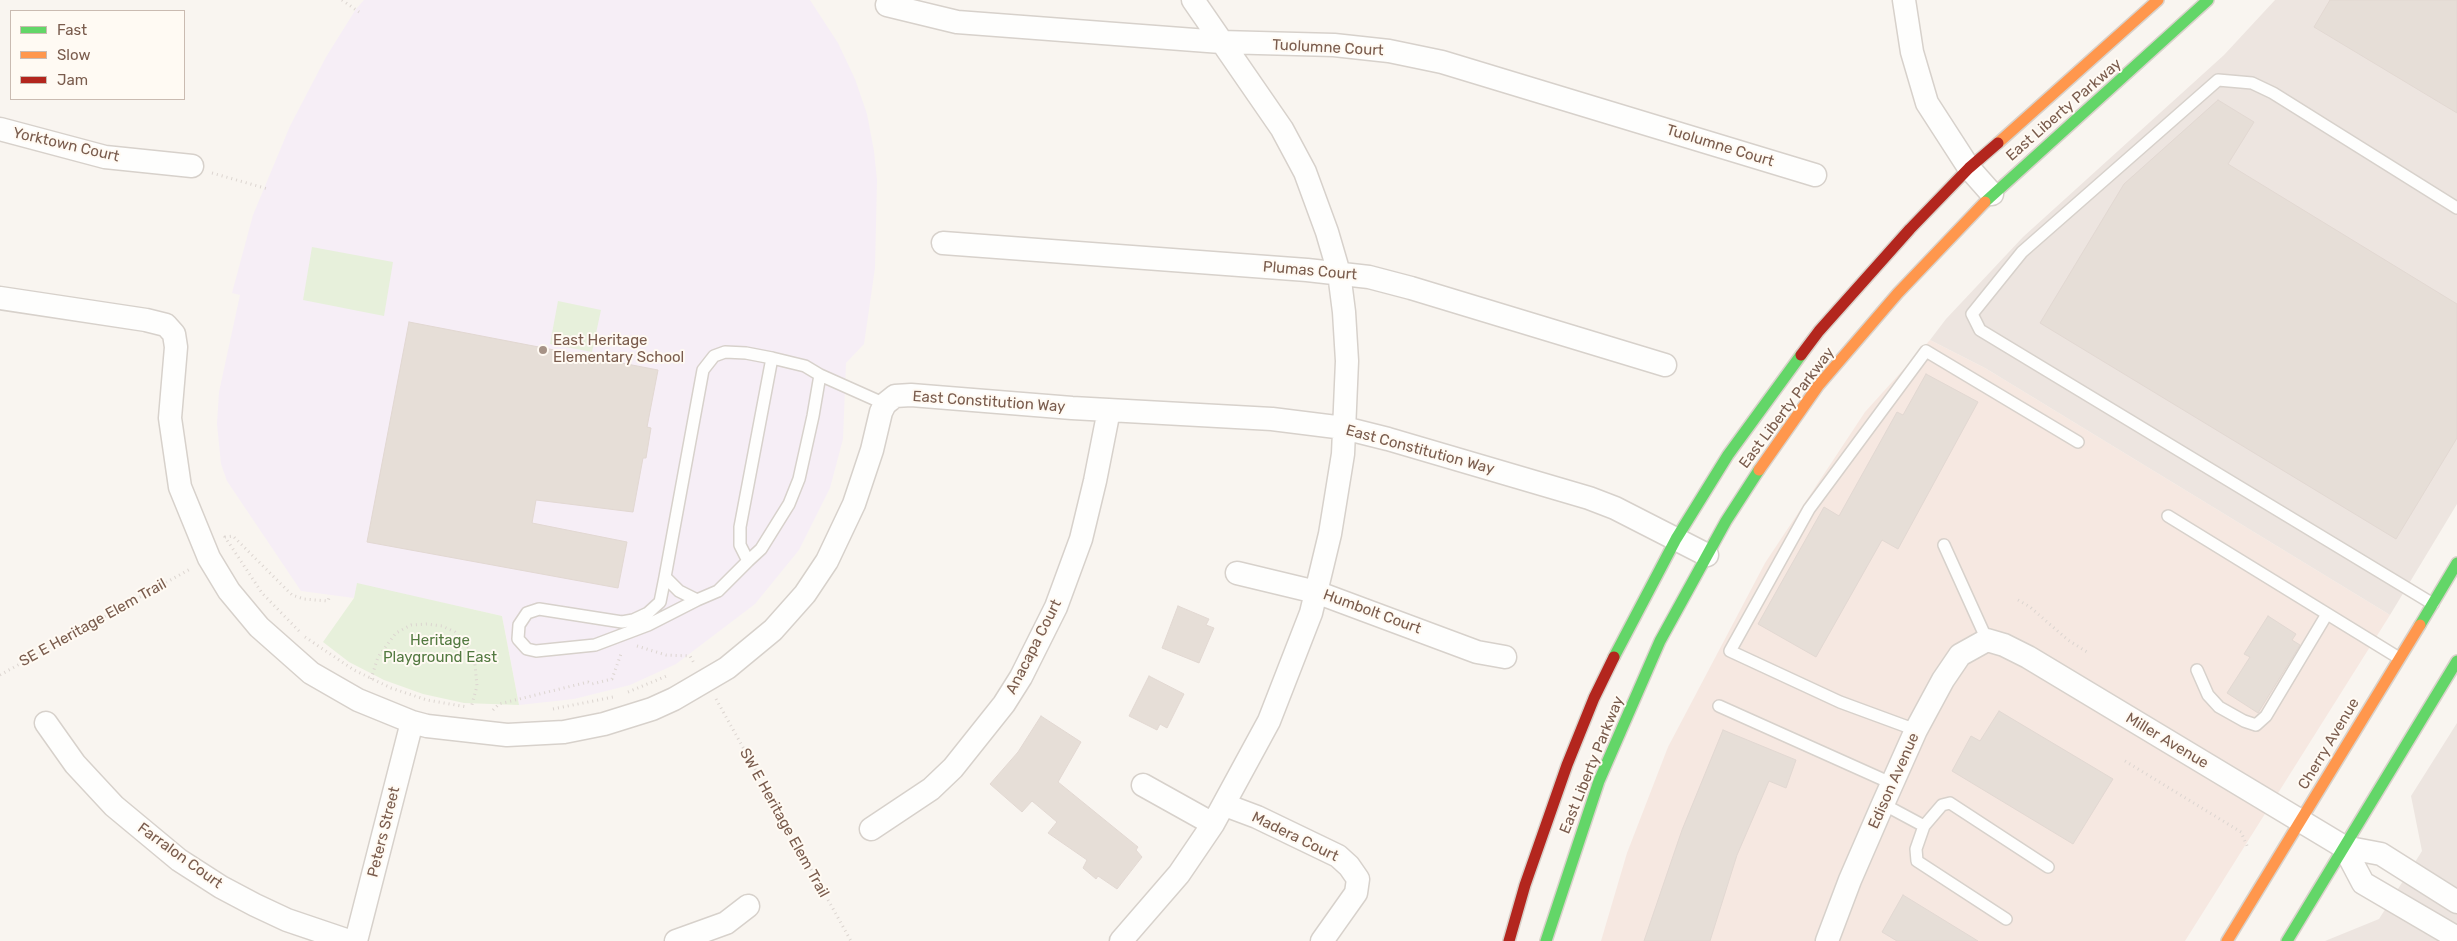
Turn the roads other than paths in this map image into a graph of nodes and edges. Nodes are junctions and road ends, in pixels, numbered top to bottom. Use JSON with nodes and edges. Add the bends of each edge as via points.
{"nodes":[{"id":1,"x":1193,"y":0,"type":"edge"},
{"id":2,"x":1904,"y":0,"type":"edge"},
{"id":3,"x":2158,"y":0,"type":"edge"},
{"id":4,"x":2208,"y":0,"type":"edge"},
{"id":5,"x":887,"y":5,"type":"dead end"},
{"id":6,"x":1221,"y":42,"type":"junction"},
{"id":7,"x":0,"y":129,"type":"edge"},
{"id":8,"x":192,"y":166,"type":"road end"},
{"id":9,"x":1969,"y":168,"type":"junction"},
{"id":10,"x":1815,"y":175,"type":"dead end"},
{"id":11,"x":1992,"y":194,"type":"junction"},
{"id":12,"x":2457,"y":208,"type":"edge"},
{"id":13,"x":943,"y":243,"type":"dead end"},
{"id":14,"x":1339,"y":273,"type":"junction"},
{"id":15,"x":0,"y":298,"type":"edge"},
{"id":16,"x":772,"y":358,"type":"junction"},
{"id":17,"x":1665,"y":365,"type":"dead end"},
{"id":18,"x":820,"y":375,"type":"junction"},
{"id":19,"x":885,"y":404,"type":"junction"},
{"id":20,"x":1108,"y":410,"type":"junction"},
{"id":21,"x":1344,"y":428,"type":"junction"},
{"id":22,"x":2078,"y":442,"type":"dead end"},
{"id":23,"x":2168,"y":516,"type":"dead end"},
{"id":24,"x":1676,"y":539,"type":"junction"},
{"id":25,"x":1944,"y":545,"type":"dead end"},
{"id":26,"x":1707,"y":555,"type":"junction"},
{"id":27,"x":748,"y":560,"type":"junction"},
{"id":28,"x":2457,"y":563,"type":"edge"},
{"id":29,"x":1236,"y":573,"type":"dead end"},
{"id":30,"x":665,"y":577,"type":"junction"},
{"id":31,"x":1316,"y":592,"type":"junction"},
{"id":32,"x":697,"y":600,"type":"junction"},
{"id":33,"x":2433,"y":604,"type":"junction"},
{"id":34,"x":2327,"y":614,"type":"junction"},
{"id":35,"x":1987,"y":640,"type":"junction"},
{"id":36,"x":1504,"y":657,"type":"dead end"},
{"id":37,"x":2399,"y":658,"type":"junction"},
{"id":38,"x":2457,"y":661,"type":"edge"},
{"id":39,"x":2197,"y":670,"type":"dead end"},
{"id":40,"x":1718,"y":706,"type":"dead end"},
{"id":41,"x":412,"y":722,"type":"junction"},
{"id":42,"x":46,"y":723,"type":"dead end"},
{"id":43,"x":1916,"y":730,"type":"junction"},
{"id":44,"x":1143,"y":786,"type":"dead end"},
{"id":45,"x":1888,"y":794,"type":"junction"},
{"id":46,"x":1225,"y":805,"type":"junction"},
{"id":47,"x":2300,"y":821,"type":"junction"},
{"id":48,"x":1213,"y":824,"type":"junction"},
{"id":49,"x":1924,"y":826,"type":"junction"},
{"id":50,"x":871,"y":829,"type":"dead end"},
{"id":51,"x":2344,"y":847,"type":"junction"},
{"id":52,"x":2048,"y":867,"type":"dead end"},
{"id":53,"x":2457,"y":902,"type":"edge"},
{"id":54,"x":748,"y":906,"type":"dead end"},
{"id":55,"x":2006,"y":919,"type":"dead end"},
{"id":56,"x":2457,"y":938,"type":"edge"},
{"id":57,"x":349,"y":941,"type":"edge"},
{"id":58,"x":356,"y":941,"type":"edge"},
{"id":59,"x":676,"y":941,"type":"edge"},
{"id":60,"x":1121,"y":941,"type":"edge"},
{"id":61,"x":1322,"y":941,"type":"edge"},
{"id":62,"x":1509,"y":941,"type":"edge"},
{"id":63,"x":1546,"y":941,"type":"edge"},
{"id":64,"x":1827,"y":941,"type":"edge"},
{"id":65,"x":2228,"y":941,"type":"edge"},
{"id":66,"x":2287,"y":941,"type":"edge"}],
"edges":[{"from":1,"to":6,"type":"street"},
{"from":2,"to":9,"type":"street","via":[[1912,52],[1927,103]]},
{"from":3,"to":9,"type":"street","name":"East Liberty Parkway"},
{"from":4,"to":11,"type":"street","name":"East Liberty Parkway"},
{"from":5,"to":6,"type":"street","name":"Tuolumne Court","via":[[957,22]]},
{"from":6,"to":10,"type":"street","name":"Tuolumne Court","via":[[1334,45],[1389,51],[1442,62]]},
{"from":6,"to":14,"type":"street","via":[[1293,148],[1317,203]]},
{"from":7,"to":8,"type":"street","name":"Yorktown Court","via":[[105,157]]},
{"from":9,"to":11,"type":"street"},
{"from":9,"to":24,"type":"street","name":"East Liberty Parkway","via":[[1903,236],[1819,331],[1728,455]]},
{"from":11,"to":26,"type":"street","name":"East Liberty Parkway","via":[[1898,293],[1818,386],[1753,478]]},
{"from":12,"to":33,"type":"lane","via":[[2273,93],[2252,82],[2218,80],[2022,252],[1972,314],[1980,330]]},
{"from":13,"to":14,"type":"street","name":"Plumas Court"},
{"from":14,"to":17,"type":"street","name":"Plumas Court","via":[[1411,288]]},
{"from":14,"to":21,"type":"street","via":[[1347,361]]},
{"from":15,"to":41,"type":"street","via":[[166,325],[174,334],[176,347],[170,418],[180,487],[209,558],[229,591],[248,614],[311,673],[358,700]]},
{"from":16,"to":18,"type":"lane","via":[[805,366]]},
{"from":16,"to":27,"type":"lane","via":[[740,527],[740,545]]},
{"from":16,"to":30,"type":"lane","via":[[726,352],[714,356],[703,370]]},
{"from":18,"to":19,"type":"lane"},
{"from":18,"to":27,"type":"lane","via":[[799,479],[789,504],[760,549]]},
{"from":19,"to":20,"type":"street","name":"East Constitution Way","via":[[896,396],[911,395]]},
{"from":19,"to":41,"type":"street","via":[[854,504],[827,561],[805,594],[773,630],[727,668],[652,709],[564,732],[507,735]]},
{"from":20,"to":21,"type":"street","name":"East Constitution Way","via":[[1272,420]]},
{"from":20,"to":50,"type":"street","name":"Anacapa Court","via":[[1081,539],[1056,607],[1021,677],[998,712],[953,768],[931,788]]},
{"from":21,"to":24,"type":"street","name":"East Constitution Way","via":[[1589,498]]},
{"from":21,"to":31,"type":"street","via":[[1330,534]]},
{"from":22,"to":43,"type":"lane","via":[[1926,351],[1809,509],[1730,651],[1840,702]]},
{"from":23,"to":34,"type":"lane"},
{"from":24,"to":26,"type":"street","name":"East Constitution Way"},
{"from":24,"to":62,"type":"street","name":"East Liberty Parkway","via":[[1594,698],[1564,774]]},
{"from":25,"to":35,"type":"lane"},
{"from":26,"to":63,"type":"street","name":"East Liberty Parkway","via":[[1660,641],[1600,781]]},
{"from":27,"to":32,"type":"lane","via":[[718,591]]},
{"from":28,"to":33,"type":"street","name":"Cherry Avenue"},
{"from":29,"to":31,"type":"street","name":"Humbolt Court"},
{"from":30,"to":32,"type":"lane","via":[[679,591]]},
{"from":30,"to":32,"type":"lane","via":[[660,602],[633,620],[622,622],[539,609],[527,613],[519,625],[518,639],[526,649],[536,651],[595,645],[648,625]]},
{"from":31,"to":36,"type":"street","name":"Humbolt Court","via":[[1477,652]]},
{"from":31,"to":46,"type":"street","via":[[1282,689]]},
{"from":33,"to":37,"type":"street","name":"Cherry Avenue"},
{"from":34,"to":37,"type":"lane"},
{"from":34,"to":39,"type":"lane","via":[[2266,716],[2256,725],[2219,707],[2208,695]]},
{"from":35,"to":43,"type":"street","name":"Edison Avenue","via":[[1960,655]]},
{"from":35,"to":47,"type":"street","name":"Miller Avenue","via":[[2004,644],[2028,657]]},
{"from":37,"to":47,"type":"street","name":"Cherry Avenue"},
{"from":38,"to":51,"type":"street"},
{"from":40,"to":45,"type":"lane"},
{"from":41,"to":58,"type":"street","name":"Peters Street"},
{"from":42,"to":57,"type":"street","name":"Farralon Court","via":[[75,764],[114,806],[179,860],[255,905],[287,920]]},
{"from":43,"to":45,"type":"street","name":"Edison Avenue"},
{"from":44,"to":48,"type":"street"},
{"from":45,"to":49,"type":"lane"},
{"from":45,"to":64,"type":"street","name":"Edison Avenue"},
{"from":46,"to":48,"type":"street"},
{"from":46,"to":61,"type":"street","name":"Madera Court","via":[[1338,856],[1350,866],[1358,879],[1356,893]]},
{"from":47,"to":51,"type":"street","name":"Miller Avenue"},
{"from":47,"to":65,"type":"street","name":"Cherry Avenue"},
{"from":48,"to":60,"type":"street","via":[[1179,874]]},
{"from":49,"to":52,"type":"lane","via":[[1942,805],[1950,803]]},
{"from":49,"to":55,"type":"lane","via":[[1916,849],[1917,861]]},
{"from":51,"to":53,"type":"street","name":"Miller Avenue","via":[[2381,854]]},
{"from":51,"to":56,"type":"street","via":[[2363,883]]},
{"from":51,"to":66,"type":"street"},
{"from":54,"to":59,"type":"street","via":[[726,923]]}]}
